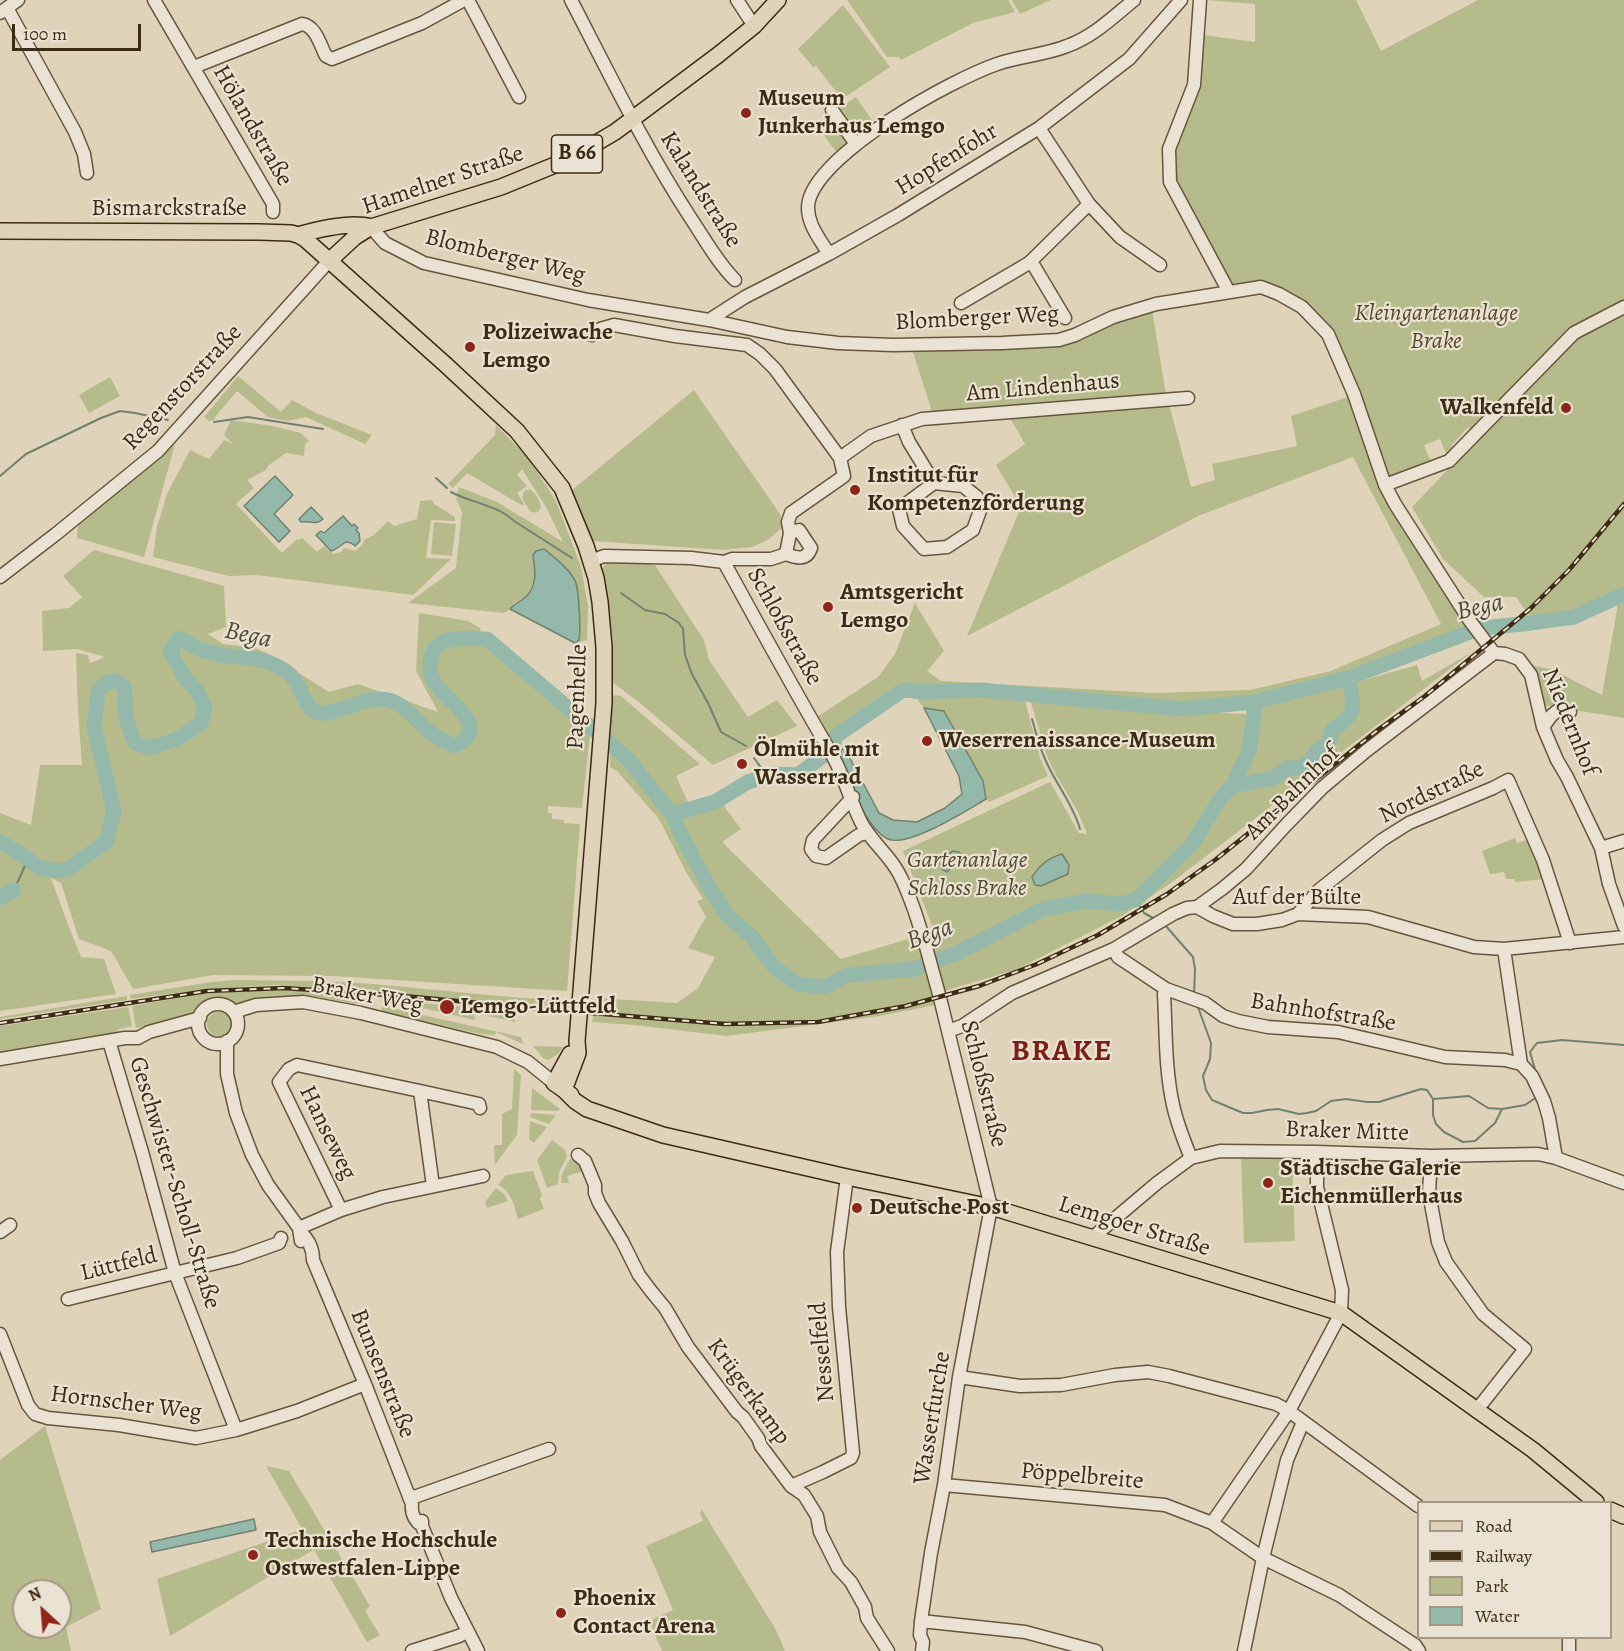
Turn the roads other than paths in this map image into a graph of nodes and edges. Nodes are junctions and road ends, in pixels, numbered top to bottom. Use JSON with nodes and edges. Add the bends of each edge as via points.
{"nodes":[{"id":1,"x":18,"y":0,"type":"edge"},
{"id":2,"x":154,"y":0,"type":"edge"},
{"id":3,"x":466,"y":0,"type":"edge"},
{"id":4,"x":571,"y":0,"type":"edge"},
{"id":5,"x":737,"y":0,"type":"edge"},
{"id":6,"x":778,"y":0,"type":"edge"},
{"id":7,"x":1134,"y":0,"type":"edge"},
{"id":8,"x":1181,"y":0,"type":"edge"},
{"id":9,"x":1200,"y":0,"type":"edge"},
{"id":10,"x":4,"y":10,"type":"edge"},
{"id":11,"x":754,"y":27,"type":"junction"},
{"id":12,"x":194,"y":67,"type":"junction"},
{"id":13,"x":519,"y":97,"type":"dead end"},
{"id":14,"x":832,"y":110,"type":"dead end"},
{"id":15,"x":632,"y":119,"type":"junction"},
{"id":16,"x":1039,"y":128,"type":"junction"},
{"id":17,"x":856,"y":144,"type":"junction"},
{"id":18,"x":87,"y":173,"type":"dead end"},
{"id":19,"x":1089,"y":204,"type":"junction"},
{"id":20,"x":273,"y":212,"type":"dead end"},
{"id":21,"x":371,"y":227,"type":"junction"},
{"id":22,"x":0,"y":231,"type":"edge"},
{"id":23,"x":298,"y":235,"type":"junction"},
{"id":24,"x":829,"y":254,"type":"junction"},
{"id":25,"x":329,"y":261,"type":"junction"},
{"id":26,"x":1031,"y":261,"type":"junction"},
{"id":27,"x":1160,"y":265,"type":"dead end"},
{"id":28,"x":735,"y":280,"type":"dead end"},
{"id":29,"x":1229,"y":292,"type":"junction"},
{"id":30,"x":961,"y":303,"type":"dead end"},
{"id":31,"x":1624,"y":307,"type":"edge"},
{"id":32,"x":1065,"y":318,"type":"dead end"},
{"id":33,"x":709,"y":320,"type":"junction"},
{"id":34,"x":592,"y":335,"type":"dead end"},
{"id":35,"x":1188,"y":398,"type":"dead end"},
{"id":36,"x":902,"y":425,"type":"junction"},
{"id":37,"x":840,"y":458,"type":"junction"},
{"id":38,"x":934,"y":483,"type":"junction"},
{"id":39,"x":1385,"y":485,"type":"junction"},
{"id":40,"x":790,"y":533,"type":"junction"},
{"id":41,"x":786,"y":554,"type":"junction"},
{"id":42,"x":591,"y":561,"type":"junction"},
{"id":43,"x":724,"y":562,"type":"junction"},
{"id":44,"x":0,"y":577,"type":"edge"},
{"id":45,"x":1494,"y":653,"type":"junction"},
{"id":46,"x":1570,"y":712,"type":"dead end"},
{"id":47,"x":1543,"y":727,"type":"junction"},
{"id":48,"x":852,"y":799,"type":"junction"},
{"id":49,"x":868,"y":833,"type":"junction"},
{"id":50,"x":1624,"y":841,"type":"edge"},
{"id":51,"x":1601,"y":849,"type":"junction"},
{"id":52,"x":1197,"y":907,"type":"junction"},
{"id":53,"x":1298,"y":914,"type":"junction"},
{"id":54,"x":1624,"y":926,"type":"edge"},
{"id":55,"x":1624,"y":937,"type":"edge"},
{"id":56,"x":1570,"y":943,"type":"junction"},
{"id":57,"x":1114,"y":949,"type":"junction"},
{"id":58,"x":1504,"y":949,"type":"junction"},
{"id":59,"x":1166,"y":989,"type":"junction"},
{"id":60,"x":235,"y":1016,"type":"junction"},
{"id":61,"x":199,"y":1023,"type":"junction"},
{"id":62,"x":948,"y":1031,"type":"junction"},
{"id":63,"x":109,"y":1041,"type":"junction"},
{"id":64,"x":227,"y":1041,"type":"junction"},
{"id":65,"x":211,"y":1042,"type":"junction"},
{"id":66,"x":0,"y":1059,"type":"edge"},
{"id":67,"x":1521,"y":1064,"type":"junction"},
{"id":68,"x":226,"y":1074,"type":"junction"},
{"id":69,"x":559,"y":1086,"type":"junction"},
{"id":70,"x":420,"y":1091,"type":"junction"},
{"id":71,"x":480,"y":1108,"type":"dead end"},
{"id":72,"x":1317,"y":1152,"type":"junction"},
{"id":73,"x":578,"y":1155,"type":"dead end"},
{"id":74,"x":1431,"y":1156,"type":"junction"},
{"id":75,"x":1191,"y":1158,"type":"junction"},
{"id":76,"x":1556,"y":1158,"type":"junction"},
{"id":77,"x":483,"y":1176,"type":"dead end"},
{"id":78,"x":847,"y":1177,"type":"junction"},
{"id":79,"x":1624,"y":1183,"type":"edge"},
{"id":80,"x":433,"y":1186,"type":"junction"},
{"id":81,"x":991,"y":1208,"type":"junction"},
{"id":82,"x":341,"y":1210,"type":"junction"},
{"id":83,"x":300,"y":1230,"type":"junction"},
{"id":84,"x":1092,"y":1238,"type":"junction"},
{"id":85,"x":281,"y":1239,"type":"dead end"},
{"id":86,"x":175,"y":1273,"type":"junction"},
{"id":87,"x":68,"y":1299,"type":"dead end"},
{"id":88,"x":1341,"y":1313,"type":"junction"},
{"id":89,"x":0,"y":1334,"type":"edge"},
{"id":90,"x":959,"y":1377,"type":"junction"},
{"id":91,"x":365,"y":1384,"type":"junction"},
{"id":92,"x":1289,"y":1411,"type":"junction"},
{"id":93,"x":1476,"y":1411,"type":"junction"},
{"id":94,"x":1303,"y":1422,"type":"junction"},
{"id":95,"x":232,"y":1431,"type":"junction"},
{"id":96,"x":549,"y":1449,"type":"dead end"},
{"id":97,"x":944,"y":1485,"type":"junction"},
{"id":98,"x":790,"y":1486,"type":"junction"},
{"id":99,"x":411,"y":1500,"type":"junction"},
{"id":100,"x":1593,"y":1501,"type":"edge"},
{"id":101,"x":1417,"y":1505,"type":"edge"},
{"id":102,"x":1212,"y":1523,"type":"junction"},
{"id":103,"x":1263,"y":1558,"type":"junction"},
{"id":104,"x":921,"y":1621,"type":"junction"},
{"id":105,"x":463,"y":1634,"type":"junction"},
{"id":106,"x":920,"y":1635,"type":"junction"},
{"id":107,"x":412,"y":1651,"type":"edge"},
{"id":108,"x":478,"y":1651,"type":"edge"},
{"id":109,"x":888,"y":1651,"type":"edge"},
{"id":110,"x":914,"y":1651,"type":"edge"},
{"id":111,"x":922,"y":1651,"type":"edge"},
{"id":112,"x":1096,"y":1651,"type":"edge"},
{"id":113,"x":1244,"y":1651,"type":"edge"},
{"id":114,"x":1419,"y":1651,"type":"edge"}],
"edges":[{"from":1,"to":10,"type":"street"},
{"from":2,"to":12,"type":"street","name":"Hölandstraße"},
{"from":3,"to":12,"type":"street","via":[[422,23],[332,59],[326,56],[309,25],[302,24]]},
{"from":3,"to":13,"type":"street"},
{"from":4,"to":15,"type":"street","name":"Kalandstraße"},
{"from":5,"to":11,"type":"street"},
{"from":6,"to":11,"type":"main road","name":"Hamelner Straße","number":"B 66"},
{"from":7,"to":17,"type":"street","via":[[1085,38],[1067,47],[970,75],[917,103]]},
{"from":8,"to":16,"type":"street","name":"Hopfenfohr","via":[[1129,59]]},
{"from":9,"to":29,"type":"street","via":[[1194,85],[1168,149],[1170,182]]},
{"from":10,"to":18,"type":"street","via":[[75,132]]},
{"from":11,"to":15,"type":"main road","name":"Hamelner Straße","number":"B 66"},
{"from":12,"to":20,"type":"street","name":"Hölandstraße","via":[[273,204]]},
{"from":14,"to":17,"type":"street"},
{"from":15,"to":21,"type":"main road","name":"Hamelner Straße","number":"B 66","via":[[586,149],[529,176]]},
{"from":15,"to":28,"type":"street","name":"Kalandstraße","via":[[678,198]]},
{"from":16,"to":19,"type":"street"},
{"from":16,"to":24,"type":"street","name":"Hopfenfohr"},
{"from":17,"to":24,"type":"street","via":[[829,168],[809,202],[811,225]]},
{"from":19,"to":26,"type":"street"},
{"from":19,"to":27,"type":"street","via":[[1120,237]]},
{"from":21,"to":23,"type":"main road","number":"B 66","via":[[360,224]]},
{"from":21,"to":25,"type":"main road","name":"Hamelner Straße","number":"B 66"},
{"from":21,"to":33,"type":"street","name":"Blomberger Weg","via":[[385,243],[424,263],[588,300]]},
{"from":22,"to":23,"type":"main road","name":"Bismarckstraße","number":"B 66"},
{"from":23,"to":25,"type":"main road"},
{"from":24,"to":33,"type":"street","name":"Hopfenfohr"},
{"from":25,"to":42,"type":"main road","name":"Pagenhelle","via":[[521,436],[562,488]]},
{"from":25,"to":44,"type":"street","name":"Regenstorstraße","via":[[158,451]]},
{"from":26,"to":30,"type":"street"},
{"from":26,"to":32,"type":"street"},
{"from":29,"to":33,"type":"street","name":"Blomberger Weg","via":[[1156,304],[1059,340],[838,343]]},
{"from":29,"to":39,"type":"street","name":"Blomberger Weg","via":[[1262,287],[1279,294],[1302,307],[1328,334],[1354,394]]},
{"from":31,"to":39,"type":"street","via":[[1574,333],[1449,461]]},
{"from":34,"to":37,"type":"street","via":[[614,325],[747,345],[775,369]]},
{"from":35,"to":36,"type":"street","name":"Am Lindenhaus","via":[[922,419]]},
{"from":36,"to":37,"type":"street","name":"Am Lindenhaus","via":[[871,436]]},
{"from":36,"to":38,"type":"street"},
{"from":37,"to":40,"type":"street","via":[[844,476],[791,513]]},
{"from":38,"to":38,"type":"street","via":[[963,486],[977,497],[981,508],[973,530],[947,547],[924,549],[903,526],[899,509]]},
{"from":39,"to":45,"type":"street","name":"Blomberger Weg"},
{"from":40,"to":41,"type":"street"},
{"from":40,"to":41,"type":"street","via":[[799,530],[811,548],[806,557],[797,559]]},
{"from":41,"to":43,"type":"street"},
{"from":42,"to":43,"type":"street","name":"Schloßstraße","via":[[604,556]]},
{"from":42,"to":69,"type":"main road","name":"Pagenhelle","via":[[600,602],[604,703],[577,1041]]},
{"from":43,"to":48,"type":"street","name":"Schloßstraße"},
{"from":45,"to":47,"type":"street","name":"Niedernhof","via":[[1518,659],[1531,675]]},
{"from":45,"to":52,"type":"street","name":"Am Bahnhof","via":[[1322,788],[1246,869]]},
{"from":46,"to":47,"type":"street","via":[[1557,711]]},
{"from":47,"to":51,"type":"street","name":"Niedernhof"},
{"from":48,"to":49,"type":"street","name":"Schloßstraße"},
{"from":48,"to":49,"type":"street","via":[[813,840],[813,852],[826,858]]},
{"from":49,"to":62,"type":"street","name":"Schloßstraße","via":[[896,868],[914,910]]},
{"from":50,"to":51,"type":"street"},
{"from":51,"to":54,"type":"street","name":"Niedernhof"},
{"from":52,"to":53,"type":"street","name":"Auf der Bülte","via":[[1233,924],[1257,924]]},
{"from":52,"to":57,"type":"street","name":"Am Bahnhof","via":[[1173,914]]},
{"from":53,"to":56,"type":"street","name":"Nordstraße","via":[[1319,890],[1382,840],[1409,823],[1508,780],[1543,860]]},
{"from":53,"to":58,"type":"street","name":"Auf der Bülte","via":[[1368,917],[1474,947]]},
{"from":55,"to":56,"type":"street","name":"Auf der Bülte"},
{"from":56,"to":58,"type":"street","name":"Auf der Bülte"},
{"from":57,"to":59,"type":"street","name":"Bahnhofstraße","via":[[1118,957]]},
{"from":57,"to":62,"type":"street","via":[[1012,993]]},
{"from":58,"to":67,"type":"street"},
{"from":59,"to":67,"type":"street","name":"Bahnhofstraße","via":[[1205,1003],[1238,1021],[1338,1032],[1445,1057]]},
{"from":59,"to":75,"type":"street","via":[[1169,1079],[1173,1105]]},
{"from":60,"to":61,"type":"street","via":[[228,1007],[217,1004],[206,1008]]},
{"from":60,"to":64,"type":"street","via":[[236,1033]]},
{"from":60,"to":69,"type":"street","name":"Braker Weg","via":[[267,1004],[303,1002],[361,1013],[497,1047],[528,1062]]},
{"from":61,"to":63,"type":"street"},
{"from":61,"to":65,"type":"street","via":[[203,1037]]},
{"from":62,"to":81,"type":"street","name":"Schloßstraße"},
{"from":63,"to":66,"type":"street"},
{"from":63,"to":86,"type":"street","name":"Geschwister-Scholl-Straße"},
{"from":64,"to":65,"type":"street"},
{"from":64,"to":68,"type":"street","name":"Bunsenstraße"},
{"from":65,"to":68,"type":"street","name":"Bunsenstraße"},
{"from":67,"to":76,"type":"street","via":[[1541,1095]]},
{"from":68,"to":83,"type":"street","name":"Bunsenstraße","via":[[252,1155]]},
{"from":69,"to":78,"type":"main road","name":"Lemgoer Straße","via":[[587,1109],[663,1135]]},
{"from":70,"to":71,"type":"street","name":"Hanseweg","via":[[479,1104]]},
{"from":70,"to":80,"type":"street"},
{"from":70,"to":82,"type":"street","name":"Hanseweg","via":[[297,1065],[289,1068],[279,1082]]},
{"from":72,"to":74,"type":"street","name":"Braker Mitte"},
{"from":72,"to":75,"type":"street","name":"Braker Mitte","via":[[1220,1151]]},
{"from":72,"to":88,"type":"street","via":[[1317,1187],[1342,1290]]},
{"from":73,"to":98,"type":"street","name":"Krügerkamp","via":[[585,1161],[599,1203],[639,1275]]},
{"from":74,"to":76,"type":"street","name":"Braker Mitte","via":[[1538,1154]]},
{"from":74,"to":93,"type":"street","via":[[1430,1193],[1438,1242],[1446,1262],[1483,1314],[1525,1349]]},
{"from":75,"to":84,"type":"street","name":"Braker Mitte"},
{"from":76,"to":79,"type":"street","name":"Braker Mitte"},
{"from":77,"to":80,"type":"street"},
{"from":78,"to":81,"type":"main road","name":"Lemgoer Straße"},
{"from":78,"to":98,"type":"street","name":"Nesselfeld","via":[[837,1252],[853,1453],[851,1458]]},
{"from":80,"to":82,"type":"street"},
{"from":81,"to":84,"type":"main road","name":"Lemgoer Straße"},
{"from":81,"to":90,"type":"street","name":"Wasserfurche"},
{"from":82,"to":83,"type":"street"},
{"from":83,"to":91,"type":"street","name":"Bunsenstraße","via":[[313,1253]]},
{"from":84,"to":88,"type":"main road","name":"Lemgoer Straße"},
{"from":85,"to":86,"type":"street","name":"Lüttfeld","via":[[237,1258]]},
{"from":86,"to":87,"type":"street","name":"Lüttfeld"},
{"from":86,"to":95,"type":"street","name":"Geschwister-Scholl-Straße"},
{"from":88,"to":92,"type":"street"},
{"from":88,"to":93,"type":"main road","name":"Lemgoer Straße"},
{"from":89,"to":95,"type":"street","name":"Hornscher Weg","via":[[35,1414],[196,1438]]},
{"from":90,"to":92,"type":"street","via":[[1020,1386],[1061,1385],[1148,1372],[1276,1404]]},
{"from":90,"to":97,"type":"street","name":"Wasserfurche"},
{"from":91,"to":95,"type":"street","name":"Hornscher Weg"},
{"from":91,"to":99,"type":"street","name":"Bunsenstraße"},
{"from":92,"to":94,"type":"street"},
{"from":92,"to":102,"type":"street"},
{"from":93,"to":100,"type":"main road","name":"Lemgoer Straße","via":[[1533,1450]]},
{"from":94,"to":101,"type":"street"},
{"from":94,"to":103,"type":"street","via":[[1287,1460]]},
{"from":96,"to":99,"type":"street"},
{"from":97,"to":102,"type":"street","name":"Pöppelbreite","via":[[1165,1505]]},
{"from":97,"to":104,"type":"street","name":"Wasserfurche"},
{"from":98,"to":109,"type":"street","name":"Krügerkamp","via":[[804,1495],[817,1516],[820,1532],[838,1568],[851,1582]]},
{"from":99,"to":105,"type":"street","name":"Bunsenstraße","via":[[411,1511],[422,1526]]},
{"from":102,"to":103,"type":"street","name":"Pöppelbreite"},
{"from":103,"to":113,"type":"street"},
{"from":103,"to":114,"type":"street","name":"Pöppelbreite","via":[[1339,1595]]},
{"from":104,"to":106,"type":"street","name":"Wasserfurche"},
{"from":104,"to":112,"type":"street","via":[[1025,1632]]},
{"from":105,"to":107,"type":"street"},
{"from":105,"to":108,"type":"street","name":"Bunsenstraße"},
{"from":106,"to":110,"type":"street","name":"Wasserfurche"},
{"from":106,"to":111,"type":"street","name":"Wasserfurche"}]}
